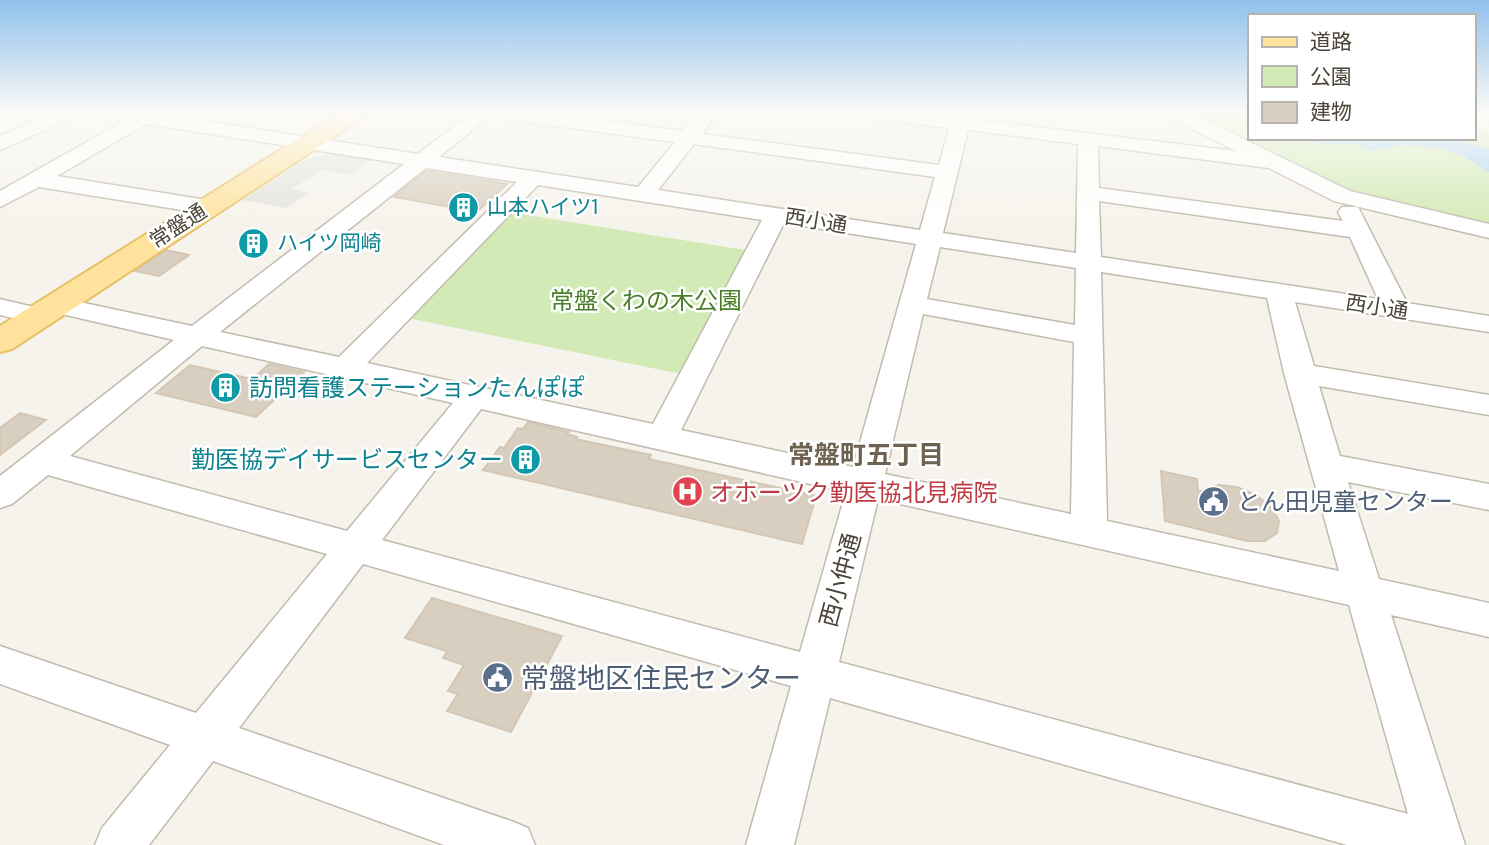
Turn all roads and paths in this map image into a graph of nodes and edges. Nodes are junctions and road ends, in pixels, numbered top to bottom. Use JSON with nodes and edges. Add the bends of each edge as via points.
{"nodes":[{"id":1,"x":86,"y":151,"type":"edge"},
{"id":2,"x":294,"y":151,"type":"edge"},
{"id":3,"x":360,"y":151,"type":"edge"},
{"id":4,"x":433,"y":151,"type":"edge"},
{"id":5,"x":677,"y":151,"type":"edge"},
{"id":6,"x":794,"y":151,"type":"edge"},
{"id":7,"x":952,"y":151,"type":"edge"},
{"id":8,"x":1088,"y":151,"type":"edge"},
{"id":9,"x":1189,"y":151,"type":"edge"},
{"id":10,"x":1254,"y":151,"type":"edge"},
{"id":11,"x":421,"y":161,"type":"junction"},
{"id":12,"x":1275,"y":162,"type":"junction"},
{"id":13,"x":946,"y":172,"type":"junction"},
{"id":14,"x":533,"y":178,"type":"junction"},
{"id":15,"x":38,"y":180,"type":"junction"},
{"id":16,"x":1087,"y":193,"type":"junction"},
{"id":17,"x":643,"y":195,"type":"junction"},
{"id":18,"x":1342,"y":196,"type":"junction"},
{"id":19,"x":0,"y":200,"type":"edge"},
{"id":20,"x":207,"y":207,"type":"junction"},
{"id":21,"x":776,"y":215,"type":"junction"},
{"id":22,"x":1360,"y":230,"type":"junction"},
{"id":23,"x":1489,"y":231,"type":"edge"},
{"id":24,"x":929,"y":237,"type":"junction"},
{"id":25,"x":1088,"y":263,"type":"junction"},
{"id":26,"x":1279,"y":292,"type":"junction"},
{"id":27,"x":911,"y":304,"type":"junction"},
{"id":28,"x":0,"y":307,"type":"edge"},
{"id":29,"x":1396,"y":309,"type":"junction"},
{"id":30,"x":47,"y":310,"type":"junction"},
{"id":31,"x":1489,"y":324,"type":"edge"},
{"id":32,"x":197,"y":335,"type":"junction"},
{"id":33,"x":1089,"y":336,"type":"junction"},
{"id":34,"x":0,"y":341,"type":"edge"},
{"id":35,"x":346,"y":368,"type":"junction"},
{"id":36,"x":1299,"y":373,"type":"junction"},
{"id":37,"x":474,"y":397,"type":"junction"},
{"id":38,"x":1489,"y":405,"type":"edge"},
{"id":39,"x":661,"y":439,"type":"junction"},
{"id":40,"x":42,"y":461,"type":"junction"},
{"id":41,"x":1326,"y":466,"type":"junction"},
{"id":42,"x":866,"y":482,"type":"junction"},
{"id":43,"x":0,"y":495,"type":"edge"},
{"id":44,"x":1489,"y":497,"type":"edge"},
{"id":45,"x":1089,"y":531,"type":"junction"},
{"id":46,"x":356,"y":546,"type":"junction"},
{"id":47,"x":1365,"y":593,"type":"junction"},
{"id":48,"x":1489,"y":620,"type":"edge"},
{"id":49,"x":5,"y":672,"type":"edge"},
{"id":50,"x":815,"y":673,"type":"junction"},
{"id":51,"x":204,"y":737,"type":"junction"},
{"id":52,"x":119,"y":845,"type":"edge"},
{"id":53,"x":511,"y":845,"type":"edge"},
{"id":54,"x":770,"y":845,"type":"edge"},
{"id":55,"x":1432,"y":845,"type":"edge"},
{"id":56,"x":1441,"y":845,"type":"edge"}],
"edges":[{"from":1,"to":15,"type":"street"},
{"from":2,"to":20,"type":"main road","name":"常盤通"},
{"from":3,"to":11,"type":"street","name":"西小通"},
{"from":4,"to":11,"type":"street"},
{"from":5,"to":17,"type":"street"},
{"from":6,"to":13,"type":"street"},
{"from":7,"to":13,"type":"street","name":"西小仲通"},
{"from":8,"to":16,"type":"street"},
{"from":9,"to":12,"type":"street"},
{"from":10,"to":12,"type":"street"},
{"from":11,"to":14,"type":"street","name":"西小通"},
{"from":11,"to":32,"type":"street"},
{"from":12,"to":18,"type":"street"},
{"from":13,"to":24,"type":"street","name":"西小仲通"},
{"from":14,"to":17,"type":"street","name":"西小通"},
{"from":14,"to":35,"type":"street"},
{"from":15,"to":19,"type":"street"},
{"from":15,"to":20,"type":"street"},
{"from":16,"to":22,"type":"street"},
{"from":16,"to":25,"type":"street"},
{"from":17,"to":21,"type":"street","name":"西小通"},
{"from":18,"to":22,"type":"street"},
{"from":18,"to":23,"type":"street"},
{"from":20,"to":30,"type":"main road","name":"常盤通"},
{"from":21,"to":24,"type":"street","name":"西小通"},
{"from":21,"to":39,"type":"street"},
{"from":22,"to":29,"type":"street"},
{"from":24,"to":25,"type":"street","name":"西小通"},
{"from":24,"to":27,"type":"street","name":"西小仲通"},
{"from":25,"to":26,"type":"street","name":"西小通"},
{"from":25,"to":33,"type":"street"},
{"from":26,"to":29,"type":"street","name":"西小通"},
{"from":26,"to":36,"type":"street"},
{"from":27,"to":33,"type":"street"},
{"from":27,"to":42,"type":"street","name":"西小仲通"},
{"from":28,"to":30,"type":"street"},
{"from":29,"to":31,"type":"street","name":"西小通"},
{"from":30,"to":32,"type":"street"},
{"from":30,"to":34,"type":"main road","name":"常盤通"},
{"from":32,"to":35,"type":"street"},
{"from":32,"to":40,"type":"street"},
{"from":33,"to":45,"type":"street"},
{"from":35,"to":37,"type":"street"},
{"from":36,"to":38,"type":"street"},
{"from":36,"to":41,"type":"street"},
{"from":37,"to":39,"type":"street"},
{"from":37,"to":46,"type":"street"},
{"from":39,"to":42,"type":"street"},
{"from":40,"to":43,"type":"street"},
{"from":40,"to":46,"type":"street"},
{"from":41,"to":44,"type":"street"},
{"from":41,"to":47,"type":"street"},
{"from":42,"to":45,"type":"street"},
{"from":42,"to":50,"type":"street","name":"西小仲通"},
{"from":45,"to":47,"type":"street"},
{"from":46,"to":50,"type":"street"},
{"from":46,"to":51,"type":"street"},
{"from":47,"to":48,"type":"street"},
{"from":47,"to":56,"type":"street"},
{"from":49,"to":51,"type":"street"},
{"from":50,"to":54,"type":"street","name":"西小仲通"},
{"from":50,"to":55,"type":"street"},
{"from":51,"to":52,"type":"street"},
{"from":51,"to":53,"type":"street"}]}
